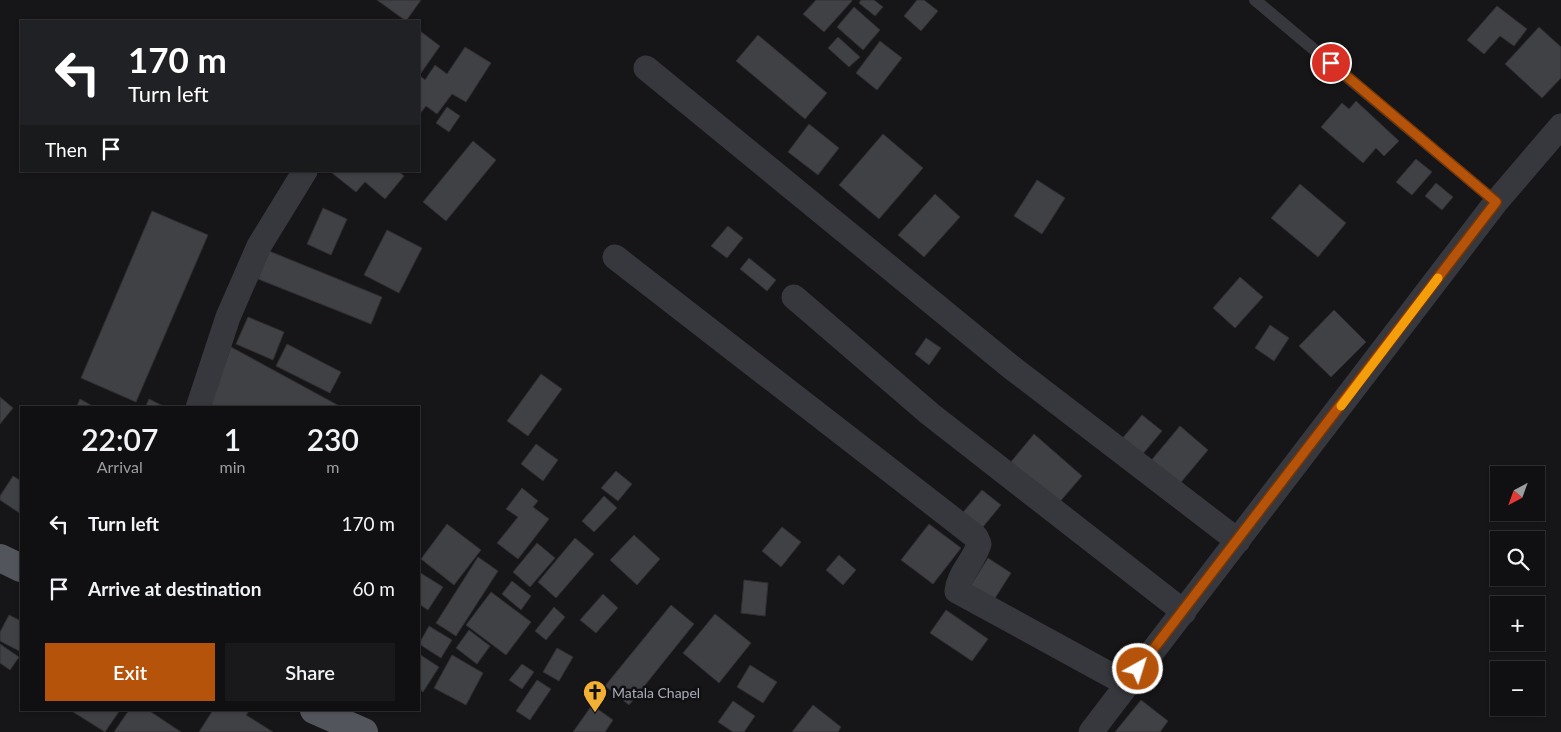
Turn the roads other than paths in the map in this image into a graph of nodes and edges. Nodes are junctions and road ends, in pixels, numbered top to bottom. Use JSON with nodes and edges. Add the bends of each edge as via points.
{"nodes":[{"id":1,"x":1255,"y":0,"type":"edge"},
{"id":2,"x":646,"y":68,"type":"dead end"},
{"id":3,"x":1561,"y":126,"type":"edge"},
{"id":4,"x":304,"y":172,"type":"edge"},
{"id":5,"x":1496,"y":202,"type":"junction"},
{"id":6,"x":615,"y":257,"type":"dead end"},
{"id":7,"x":794,"y":297,"type":"dead end"},
{"id":8,"x":199,"y":406,"type":"edge"},
{"id":9,"x":1238,"y":541,"type":"junction"},
{"id":10,"x":0,"y":558,"type":"edge"},
{"id":11,"x":20,"y":568,"type":"edge"},
{"id":12,"x":1184,"y":612,"type":"junction"},
{"id":13,"x":1127,"y":684,"type":"junction"},
{"id":14,"x":316,"y":711,"type":"edge"},
{"id":15,"x":364,"y":732,"type":"edge"},
{"id":16,"x":1091,"y":732,"type":"edge"}],
"edges":[{"from":1,"to":5,"type":"lane"},
{"from":2,"to":9,"type":"street","via":[[1011,367]]},
{"from":3,"to":5,"type":"street"},
{"from":4,"to":8,"type":"street","via":[[259,246],[228,317]]},
{"from":5,"to":9,"type":"street"},
{"from":6,"to":13,"type":"street","via":[[976,537],[979,544],[976,553],[958,581],[957,592]]},
{"from":7,"to":12,"type":"street","via":[[930,414]]},
{"from":9,"to":12,"type":"street"},
{"from":10,"to":11,"type":"main road"},
{"from":12,"to":13,"type":"street"},
{"from":13,"to":16,"type":"street"},
{"from":14,"to":15,"type":"main road"}]}
